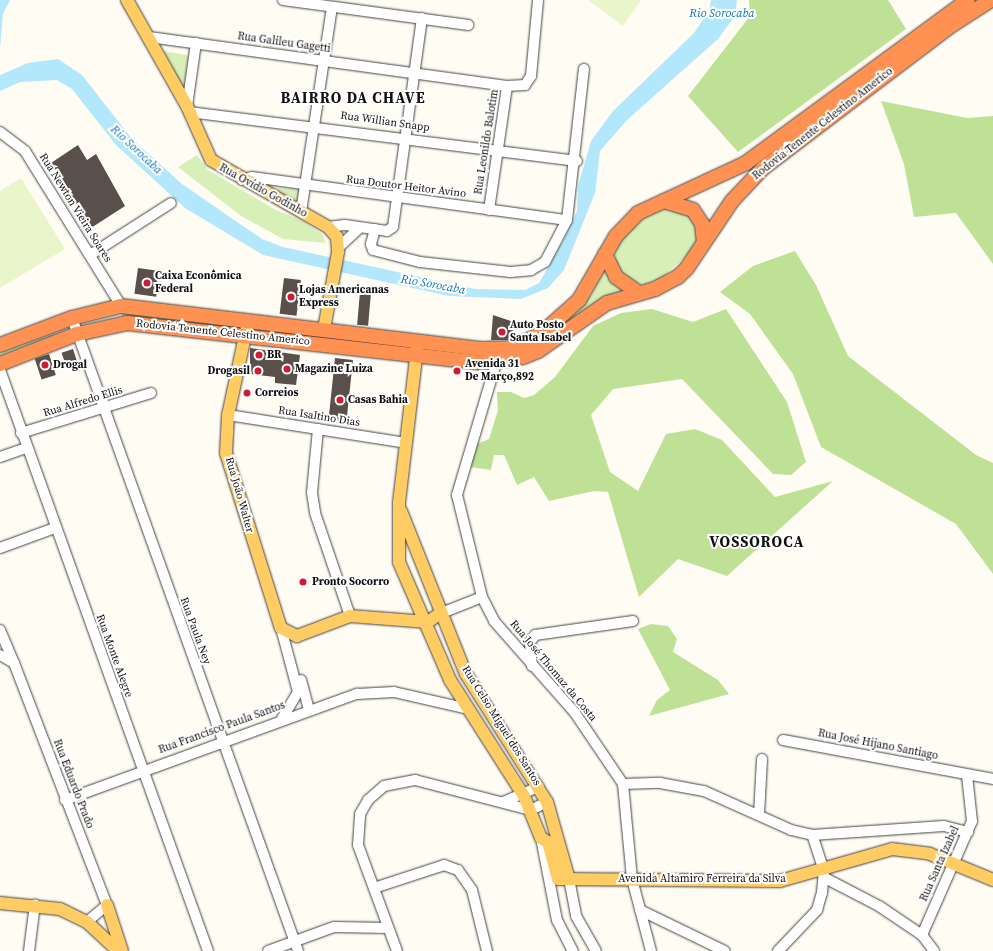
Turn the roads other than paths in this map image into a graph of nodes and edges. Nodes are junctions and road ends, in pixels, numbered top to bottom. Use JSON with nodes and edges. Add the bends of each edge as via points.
{"nodes":[{"id":1,"x":127,"y":0,"type":"edge"},
{"id":2,"x":283,"y":0,"type":"edge"},
{"id":3,"x":538,"y":0,"type":"edge"},
{"id":4,"x":968,"y":0,"type":"edge"},
{"id":5,"x":991,"y":0,"type":"edge"},
{"id":6,"x":953,"y":5,"type":"edge"},
{"id":7,"x":332,"y":7,"type":"junction"},
{"id":8,"x":422,"y":18,"type":"junction"},
{"id":9,"x":468,"y":25,"type":"dead end"},
{"id":10,"x":149,"y":37,"type":"junction"},
{"id":11,"x":196,"y":43,"type":"junction"},
{"id":12,"x":324,"y":61,"type":"junction"},
{"id":13,"x":584,"y":69,"type":"dead end"},
{"id":14,"x":415,"y":74,"type":"junction"},
{"id":15,"x":507,"y":86,"type":"junction"},
{"id":16,"x":188,"y":109,"type":"junction"},
{"id":17,"x":316,"y":125,"type":"junction"},
{"id":18,"x":0,"y":132,"type":"edge"},
{"id":19,"x":406,"y":138,"type":"junction"},
{"id":20,"x":497,"y":150,"type":"junction"},
{"id":21,"x":576,"y":160,"type":"junction"},
{"id":22,"x":242,"y":180,"type":"junction"},
{"id":23,"x":305,"y":186,"type":"junction"},
{"id":24,"x":398,"y":198,"type":"junction"},
{"id":25,"x":664,"y":201,"type":"junction"},
{"id":26,"x":171,"y":203,"type":"dead end"},
{"id":27,"x":489,"y":210,"type":"junction"},
{"id":28,"x":301,"y":212,"type":"junction"},
{"id":29,"x":567,"y":220,"type":"junction"},
{"id":30,"x":328,"y":227,"type":"junction"},
{"id":31,"x":358,"y":229,"type":"junction"},
{"id":32,"x":375,"y":229,"type":"junction"},
{"id":33,"x":704,"y":242,"type":"junction"},
{"id":34,"x":338,"y":250,"type":"junction"},
{"id":35,"x":605,"y":254,"type":"junction"},
{"id":36,"x":90,"y":255,"type":"junction"},
{"id":37,"x":639,"y":293,"type":"junction"},
{"id":38,"x":121,"y":306,"type":"junction"},
{"id":39,"x":72,"y":318,"type":"junction"},
{"id":40,"x":248,"y":322,"type":"junction"},
{"id":41,"x":108,"y":326,"type":"junction"},
{"id":42,"x":324,"y":329,"type":"junction"},
{"id":43,"x":77,"y":334,"type":"junction"},
{"id":44,"x":243,"y":336,"type":"junction"},
{"id":45,"x":418,"y":341,"type":"junction"},
{"id":46,"x":0,"y":345,"type":"edge"},
{"id":47,"x":416,"y":355,"type":"junction"},
{"id":48,"x":496,"y":363,"type":"junction"},
{"id":49,"x":0,"y":364,"type":"edge"},
{"id":50,"x":0,"y":370,"type":"edge"},
{"id":51,"x":151,"y":393,"type":"dead end"},
{"id":52,"x":103,"y":410,"type":"junction"},
{"id":53,"x":228,"y":415,"type":"junction"},
{"id":54,"x":318,"y":429,"type":"junction"},
{"id":55,"x":21,"y":432,"type":"junction"},
{"id":56,"x":406,"y":443,"type":"junction"},
{"id":57,"x":26,"y":448,"type":"junction"},
{"id":58,"x":0,"y":457,"type":"edge"},
{"id":59,"x":399,"y":502,"type":"junction"},
{"id":60,"x":55,"y":528,"type":"junction"},
{"id":61,"x":0,"y":548,"type":"edge"},
{"id":62,"x":482,"y":597,"type":"junction"},
{"id":63,"x":439,"y":614,"type":"junction"},
{"id":64,"x":350,"y":616,"type":"junction"},
{"id":65,"x":422,"y":621,"type":"junction"},
{"id":66,"x":632,"y":621,"type":"dead end"},
{"id":67,"x":282,"y":628,"type":"junction"},
{"id":68,"x":0,"y":630,"type":"edge"},
{"id":69,"x":297,"y":636,"type":"junction"},
{"id":70,"x":0,"y":655,"type":"edge"},
{"id":71,"x":14,"y":663,"type":"junction"},
{"id":72,"x":532,"y":666,"type":"junction"},
{"id":73,"x":484,"y":706,"type":"junction"},
{"id":74,"x":468,"y":708,"type":"junction"},
{"id":75,"x":309,"y":709,"type":"junction"},
{"id":76,"x":281,"y":719,"type":"junction"},
{"id":77,"x":222,"y":740,"type":"junction"},
{"id":78,"x":783,"y":740,"type":"dead end"},
{"id":79,"x":762,"y":759,"type":"dead end"},
{"id":80,"x":142,"y":770,"type":"junction"},
{"id":81,"x":967,"y":776,"type":"junction"},
{"id":82,"x":993,"y":779,"type":"edge"},
{"id":83,"x":623,"y":784,"type":"junction"},
{"id":84,"x":539,"y":787,"type":"junction"},
{"id":85,"x":524,"y":796,"type":"junction"},
{"id":86,"x":66,"y":800,"type":"junction"},
{"id":87,"x":503,"y":802,"type":"junction"},
{"id":88,"x":547,"y":802,"type":"junction"},
{"id":89,"x":531,"y":810,"type":"junction"},
{"id":90,"x":759,"y":816,"type":"junction"},
{"id":91,"x":968,"y":832,"type":"junction"},
{"id":92,"x":812,"y":835,"type":"junction"},
{"id":93,"x":541,"y":838,"type":"junction"},
{"id":94,"x":954,"y":864,"type":"junction"},
{"id":95,"x":825,"y":875,"type":"junction"},
{"id":96,"x":569,"y":879,"type":"junction"},
{"id":97,"x":632,"y":879,"type":"junction"},
{"id":98,"x":993,"y":880,"type":"edge"},
{"id":99,"x":374,"y":888,"type":"junction"},
{"id":100,"x":2,"y":900,"type":"edge"},
{"id":101,"x":35,"y":904,"type":"junction"},
{"id":102,"x":107,"y":905,"type":"junction"},
{"id":103,"x":640,"y":910,"type":"junction"},
{"id":104,"x":87,"y":922,"type":"junction"},
{"id":105,"x":388,"y":928,"type":"junction"},
{"id":106,"x":922,"y":935,"type":"junction"},
{"id":107,"x":296,"y":946,"type":"edge"},
{"id":108,"x":29,"y":951,"type":"edge"},
{"id":109,"x":118,"y":951,"type":"edge"},
{"id":110,"x":122,"y":951,"type":"edge"},
{"id":111,"x":208,"y":951,"type":"edge"},
{"id":112,"x":268,"y":951,"type":"edge"},
{"id":113,"x":397,"y":951,"type":"edge"},
{"id":114,"x":486,"y":951,"type":"edge"},
{"id":115,"x":573,"y":951,"type":"edge"},
{"id":116,"x":596,"y":951,"type":"edge"},
{"id":117,"x":651,"y":951,"type":"edge"},
{"id":118,"x":725,"y":951,"type":"edge"},
{"id":119,"x":778,"y":951,"type":"edge"},
{"id":120,"x":934,"y":951,"type":"edge"}],
"edges":[{"from":1,"to":10,"type":"main road","name":"Rua Ovídio Godinho"},
{"from":2,"to":7,"type":"street"},
{"from":3,"to":15,"type":"street","name":"Rua Leonildo Balotim","via":[[531,76],[525,85]]},
{"from":4,"to":6,"type":"highway","name":"Rodovia Tenente Celestino Americo"},
{"from":5,"to":33,"type":"highway","name":"Rodovia Tenente Celestino Americo","via":[[952,25],[762,169],[732,201]]},
{"from":6,"to":25,"type":"highway","name":"Rodovia Tenente Celestino Americo","via":[[746,163]]},
{"from":7,"to":8,"type":"street"},
{"from":7,"to":12,"type":"street"},
{"from":8,"to":9,"type":"street"},
{"from":8,"to":14,"type":"street"},
{"from":10,"to":11,"type":"street","name":"Rua Galileu Gagetti"},
{"from":10,"to":16,"type":"main road","name":"Rua Ovídio Godinho"},
{"from":11,"to":12,"type":"street","name":"Rua Galileu Gagetti"},
{"from":11,"to":16,"type":"street"},
{"from":12,"to":14,"type":"street","name":"Rua Galileu Gagetti"},
{"from":12,"to":17,"type":"street"},
{"from":13,"to":21,"type":"street"},
{"from":14,"to":15,"type":"street","name":"Rua Galileu Gagetti"},
{"from":14,"to":19,"type":"street"},
{"from":15,"to":20,"type":"street","name":"Rua Leonildo Balotim"},
{"from":16,"to":17,"type":"street","name":"Rua Willian Snapp"},
{"from":16,"to":22,"type":"main road","name":"Rua Ovídio Godinho","via":[[211,160]]},
{"from":17,"to":19,"type":"street","name":"Rua Willian Snapp"},
{"from":17,"to":23,"type":"street"},
{"from":18,"to":36,"type":"street","name":"Rua Newton Vieira Soares","via":[[25,151]]},
{"from":19,"to":20,"type":"street","name":"Rua Willian Snapp"},
{"from":19,"to":24,"type":"street"},
{"from":20,"to":21,"type":"street","name":"Rua Willian Snapp"},
{"from":20,"to":27,"type":"street","name":"Rua Leonildo Balotim"},
{"from":21,"to":29,"type":"street"},
{"from":22,"to":23,"type":"street","name":"Rua Doutor Heitor Avino","via":[[252,177]]},
{"from":22,"to":28,"type":"main road","name":"Rua Ovídio Godinho"},
{"from":23,"to":24,"type":"street","name":"Rua Doutor Heitor Avino"},
{"from":23,"to":28,"type":"street"},
{"from":24,"to":27,"type":"street","name":"Rua Doutor Heitor Avino"},
{"from":24,"to":32,"type":"street","via":[[390,230]]},
{"from":25,"to":33,"type":"highway","via":[[693,210],[702,224]]},
{"from":25,"to":35,"type":"highway","name":"Rodovia Tenente Celestino Americo","via":[[625,224]]},
{"from":26,"to":36,"type":"street"},
{"from":27,"to":29,"type":"street","name":"Rua Doutor Heitor Avino"},
{"from":28,"to":30,"type":"main road","name":"Rua Ovídio Godinho"},
{"from":29,"to":32,"type":"street","via":[[545,262],[531,270],[510,272],[435,265],[373,250],[371,244]]},
{"from":30,"to":31,"type":"street","via":[[345,225]]},
{"from":30,"to":34,"type":"main road","name":"Rua Ovídio Godinho","via":[[337,237]]},
{"from":31,"to":32,"type":"street"},
{"from":31,"to":34,"type":"street"},
{"from":33,"to":37,"type":"highway","name":"Rodovia Tenente Celestino Americo","via":[[678,277]]},
{"from":34,"to":42,"type":"main road"},
{"from":35,"to":37,"type":"highway","via":[[616,277]]},
{"from":35,"to":45,"type":"highway","name":"Rodovia Tenente Celestino Americo","via":[[579,300],[524,344],[484,349]]},
{"from":36,"to":38,"type":"street","name":"Rua Newton Vieira Soares"},
{"from":37,"to":48,"type":"highway","name":"Rodovia Tenente Celestino Americo","via":[[607,303],[538,351]]},
{"from":38,"to":39,"type":"highway"},
{"from":38,"to":40,"type":"highway","name":"Rodovia Tenente Celestino Americo"},
{"from":38,"to":41,"type":"highway"},
{"from":39,"to":43,"type":"street","name":"Rua Paula Ney"},
{"from":39,"to":46,"type":"highway"},
{"from":40,"to":42,"type":"highway","name":"Rodovia Tenente Celestino Americo"},
{"from":40,"to":44,"type":"main road","name":"Rua João Walter"},
{"from":41,"to":43,"type":"highway","name":"Rodovia Tenente Celestino Americo"},
{"from":41,"to":44,"type":"highway","name":"Rodovia Tenente Celestino Americo","via":[[143,323]]},
{"from":42,"to":45,"type":"highway","name":"Rodovia Tenente Celestino Americo"},
{"from":43,"to":49,"type":"highway","name":"Rodovia Tenente Celestino Americo"},
{"from":43,"to":52,"type":"street","name":"Rua Paula Ney"},
{"from":44,"to":47,"type":"highway","name":"Rodovia Tenente Celestino Americo"},
{"from":44,"to":53,"type":"main road","name":"Rua João Walter"},
{"from":45,"to":47,"type":"main road","name":"Rua Celso Miguel dos Santos"},
{"from":47,"to":48,"type":"highway","name":"Rodovia Tenente Celestino Americo"},
{"from":47,"to":56,"type":"main road","name":"Rua Celso Miguel dos Santos"},
{"from":48,"to":62,"type":"street","name":"Rua José Thomaz da Costa","via":[[458,495]]},
{"from":50,"to":55,"type":"street","name":"Rua Monte Alegre"},
{"from":51,"to":52,"type":"street","name":"Rua Alfredo Ellis"},
{"from":52,"to":55,"type":"street","name":"Rua Alfredo Ellis"},
{"from":52,"to":77,"type":"street","name":"Rua Paula Ney"},
{"from":53,"to":54,"type":"street","name":"Rua Isaltino Dias"},
{"from":53,"to":67,"type":"main road","name":"Rua João Walter","via":[[226,453],[232,479]]},
{"from":54,"to":56,"type":"street","name":"Rua Isaltino Dias"},
{"from":54,"to":64,"type":"street","via":[[312,493],[315,513]]},
{"from":55,"to":57,"type":"street","name":"Rua Monte Alegre"},
{"from":56,"to":59,"type":"main road","name":"Rua Celso Miguel dos Santos"},
{"from":57,"to":58,"type":"street"},
{"from":57,"to":60,"type":"street","name":"Rua Monte Alegre"},
{"from":59,"to":63,"type":"main road","name":"Rua Celso Miguel dos Santos"},
{"from":59,"to":65,"type":"main road","name":"Rua Celso Miguel dos Santos","via":[[399,562]]},
{"from":60,"to":61,"type":"street"},
{"from":60,"to":80,"type":"street","name":"Rua Monte Alegre"},
{"from":62,"to":63,"type":"street"},
{"from":62,"to":72,"type":"street","name":"Rua José Thomaz da Costa","via":[[494,620]]},
{"from":63,"to":65,"type":"main road","via":[[432,622]]},
{"from":63,"to":73,"type":"main road","name":"Rua Celso Miguel dos Santos","via":[[466,674]]},
{"from":64,"to":65,"type":"main road"},
{"from":64,"to":69,"type":"main road"},
{"from":65,"to":74,"type":"main road","name":"Rua Celso Miguel dos Santos"},
{"from":66,"to":72,"type":"street","via":[[535,635],[530,642]]},
{"from":67,"to":69,"type":"main road"},
{"from":67,"to":76,"type":"street","name":"Rua João Walter","via":[[298,692]]},
{"from":68,"to":71,"type":"street","name":"Rua Eduardo Prado"},
{"from":69,"to":75,"type":"street","via":[[294,654]]},
{"from":70,"to":71,"type":"street"},
{"from":71,"to":86,"type":"street","name":"Rua Eduardo Prado"},
{"from":72,"to":83,"type":"street","name":"Rua José Thomaz da Costa","via":[[575,713]]},
{"from":73,"to":74,"type":"main road","via":[[478,703]]},
{"from":73,"to":84,"type":"main road","name":"Rua Celso Miguel dos Santos"},
{"from":74,"to":75,"type":"street","name":"Rua Francisco Paula Santos","via":[[376,691]]},
{"from":74,"to":85,"type":"main road","name":"Rua Celso Miguel dos Santos"},
{"from":75,"to":76,"type":"street","name":"Rua Francisco Paula Santos"},
{"from":76,"to":77,"type":"street","name":"Rua Francisco Paula Santos"},
{"from":77,"to":80,"type":"street","name":"Rua Francisco Paula Santos"},
{"from":77,"to":107,"type":"street","name":"Rua Paula Ney"},
{"from":78,"to":81,"type":"street","name":"Rua José Hijano Santiago","via":[[918,762]]},
{"from":79,"to":90,"type":"street"},
{"from":80,"to":86,"type":"street","name":"Rua Francisco Paula Santos"},
{"from":80,"to":111,"type":"street","name":"Rua Monte Alegre"},
{"from":81,"to":82,"type":"street","name":"Rua José Hijano Santiago"},
{"from":81,"to":91,"type":"street","name":"Rua Santa Izabel","via":[[972,821]]},
{"from":83,"to":90,"type":"street","via":[[682,786],[704,791]]},
{"from":83,"to":97,"type":"street"},
{"from":84,"to":85,"type":"street"},
{"from":84,"to":88,"type":"main road","name":"Rua Celso Miguel dos Santos"},
{"from":85,"to":87,"type":"street"},
{"from":85,"to":89,"type":"main road","name":"Rua Celso Miguel dos Santos"},
{"from":86,"to":102,"type":"street","name":"Rua Eduardo Prado"},
{"from":87,"to":89,"type":"street"},
{"from":87,"to":99,"type":"street","via":[[416,780],[384,786],[368,800],[358,824],[358,845]]},
{"from":88,"to":89,"type":"street"},
{"from":88,"to":96,"type":"main road","name":"Rua Celso Miguel dos Santos"},
{"from":89,"to":93,"type":"main road","name":"Rua Celso Miguel dos Santos"},
{"from":90,"to":92,"type":"street"},
{"from":91,"to":92,"type":"street","via":[[944,826]]},
{"from":91,"to":94,"type":"street","name":"Rua Santa Izabel"},
{"from":92,"to":95,"type":"street"},
{"from":93,"to":96,"type":"main road","via":[[548,842],[555,875],[558,879]]},
{"from":93,"to":115,"type":"street","name":"Rua Celso Miguel dos Santos","via":[[557,920]]},
{"from":94,"to":95,"type":"main road","name":"Avenida Altamiro Ferreira da Silva","via":[[930,854],[892,849]]},
{"from":94,"to":98,"type":"main road","name":"Avenida Altamiro Ferreira da Silva"},
{"from":94,"to":106,"type":"street","name":"Rua Santa Izabel"},
{"from":95,"to":97,"type":"main road","name":"Avenida Altamiro Ferreira da Silva","via":[[780,881]]},
{"from":95,"to":106,"type":"street","via":[[879,906]]},
{"from":95,"to":119,"type":"street","via":[[817,910]]},
{"from":96,"to":97,"type":"main road","name":"Avenida Altamiro Ferreira da Silva"},
{"from":96,"to":116,"type":"street","name":"Rua Celso Miguel dos Santos","via":[[576,916]]},
{"from":97,"to":103,"type":"street"},
{"from":99,"to":105,"type":"street"},
{"from":99,"to":114,"type":"street","via":[[444,865],[458,870],[472,890]]},
{"from":100,"to":101,"type":"main road"},
{"from":101,"to":104,"type":"main road","via":[[60,909]]},
{"from":101,"to":108,"type":"street"},
{"from":102,"to":104,"type":"street"},
{"from":102,"to":110,"type":"main road"},
{"from":103,"to":117,"type":"street"},
{"from":103,"to":118,"type":"street"},
{"from":104,"to":109,"type":"main road"},
{"from":105,"to":107,"type":"street","via":[[334,927]]},
{"from":105,"to":113,"type":"street"},
{"from":106,"to":120,"type":"street"},
{"from":107,"to":112,"type":"street"}]}
